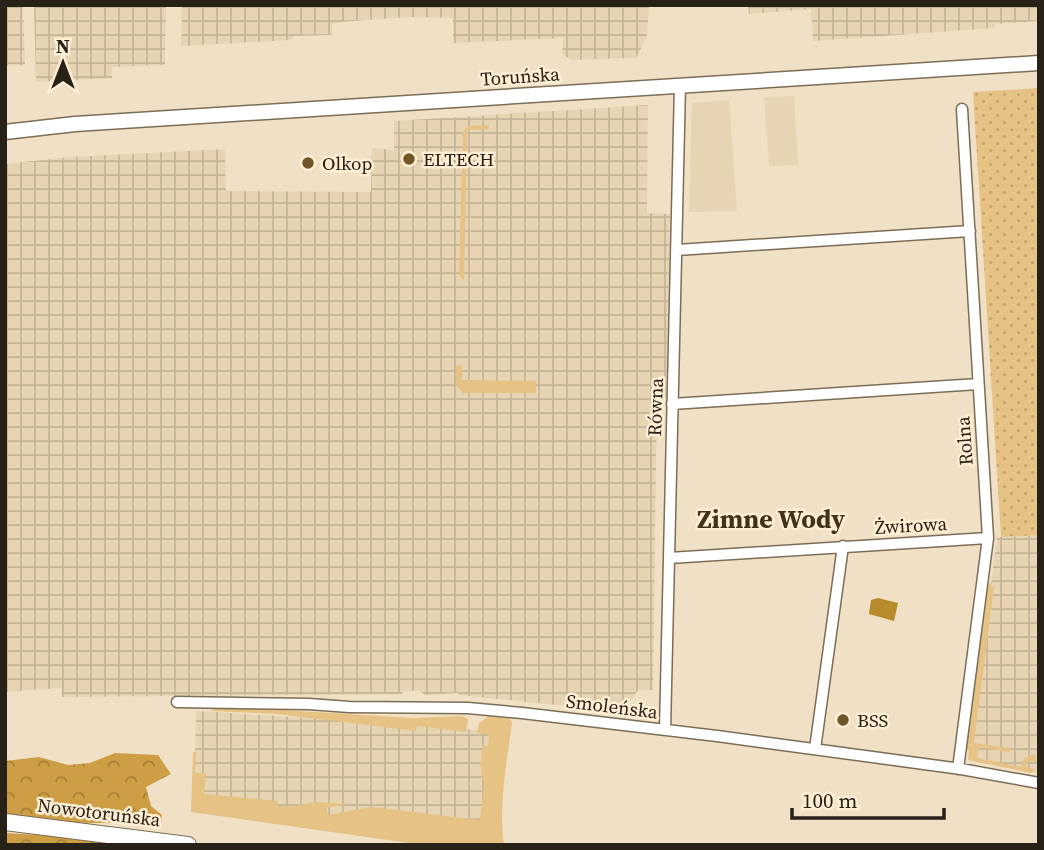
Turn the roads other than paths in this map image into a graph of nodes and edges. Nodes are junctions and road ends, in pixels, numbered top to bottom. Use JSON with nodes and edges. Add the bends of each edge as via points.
{"nodes":[{"id":1,"x":1039,"y":63,"type":"edge"},
{"id":2,"x":680,"y":85,"type":"junction"},
{"id":3,"x":962,"y":109,"type":"dead end"},
{"id":4,"x":5,"y":132,"type":"edge"},
{"id":5,"x":970,"y":231,"type":"junction"},
{"id":6,"x":677,"y":250,"type":"junction"},
{"id":7,"x":978,"y":384,"type":"junction"},
{"id":8,"x":672,"y":404,"type":"junction"},
{"id":9,"x":988,"y":538,"type":"junction"},
{"id":10,"x":843,"y":546,"type":"junction"},
{"id":11,"x":669,"y":558,"type":"junction"},
{"id":12,"x":177,"y":702,"type":"dead end"},
{"id":13,"x":665,"y":730,"type":"junction"},
{"id":14,"x":815,"y":750,"type":"junction"},
{"id":15,"x":958,"y":769,"type":"junction"},
{"id":16,"x":1039,"y":783,"type":"edge"},
{"id":17,"x":5,"y":822,"type":"edge"},
{"id":18,"x":188,"y":845,"type":"edge"}],
"edges":[{"from":1,"to":2,"type":"street","name":"Toruńska"},
{"from":2,"to":4,"type":"street","name":"Toruńska"},
{"from":2,"to":6,"type":"street","name":"Równa"},
{"from":3,"to":5,"type":"street","name":"Rolna"},
{"from":5,"to":6,"type":"street"},
{"from":5,"to":7,"type":"street","name":"Rolna"},
{"from":6,"to":8,"type":"street","name":"Równa"},
{"from":7,"to":8,"type":"street"},
{"from":7,"to":9,"type":"street","name":"Rolna"},
{"from":8,"to":11,"type":"street","name":"Równa"},
{"from":9,"to":10,"type":"street","name":"Żwirowa"},
{"from":9,"to":15,"type":"street","name":"Rolna"},
{"from":10,"to":11,"type":"street","name":"Żwirowa"},
{"from":10,"to":14,"type":"street"},
{"from":11,"to":13,"type":"street","name":"Równa"},
{"from":12,"to":13,"type":"street","name":"Smoleńska","via":[[468,708]]},
{"from":13,"to":14,"type":"street","name":"Smoleńska"},
{"from":14,"to":15,"type":"street","name":"Smoleńska"},
{"from":15,"to":16,"type":"street","name":"Smoleńska"},
{"from":17,"to":18,"type":"main road","name":"Nowotoruńska"}]}
